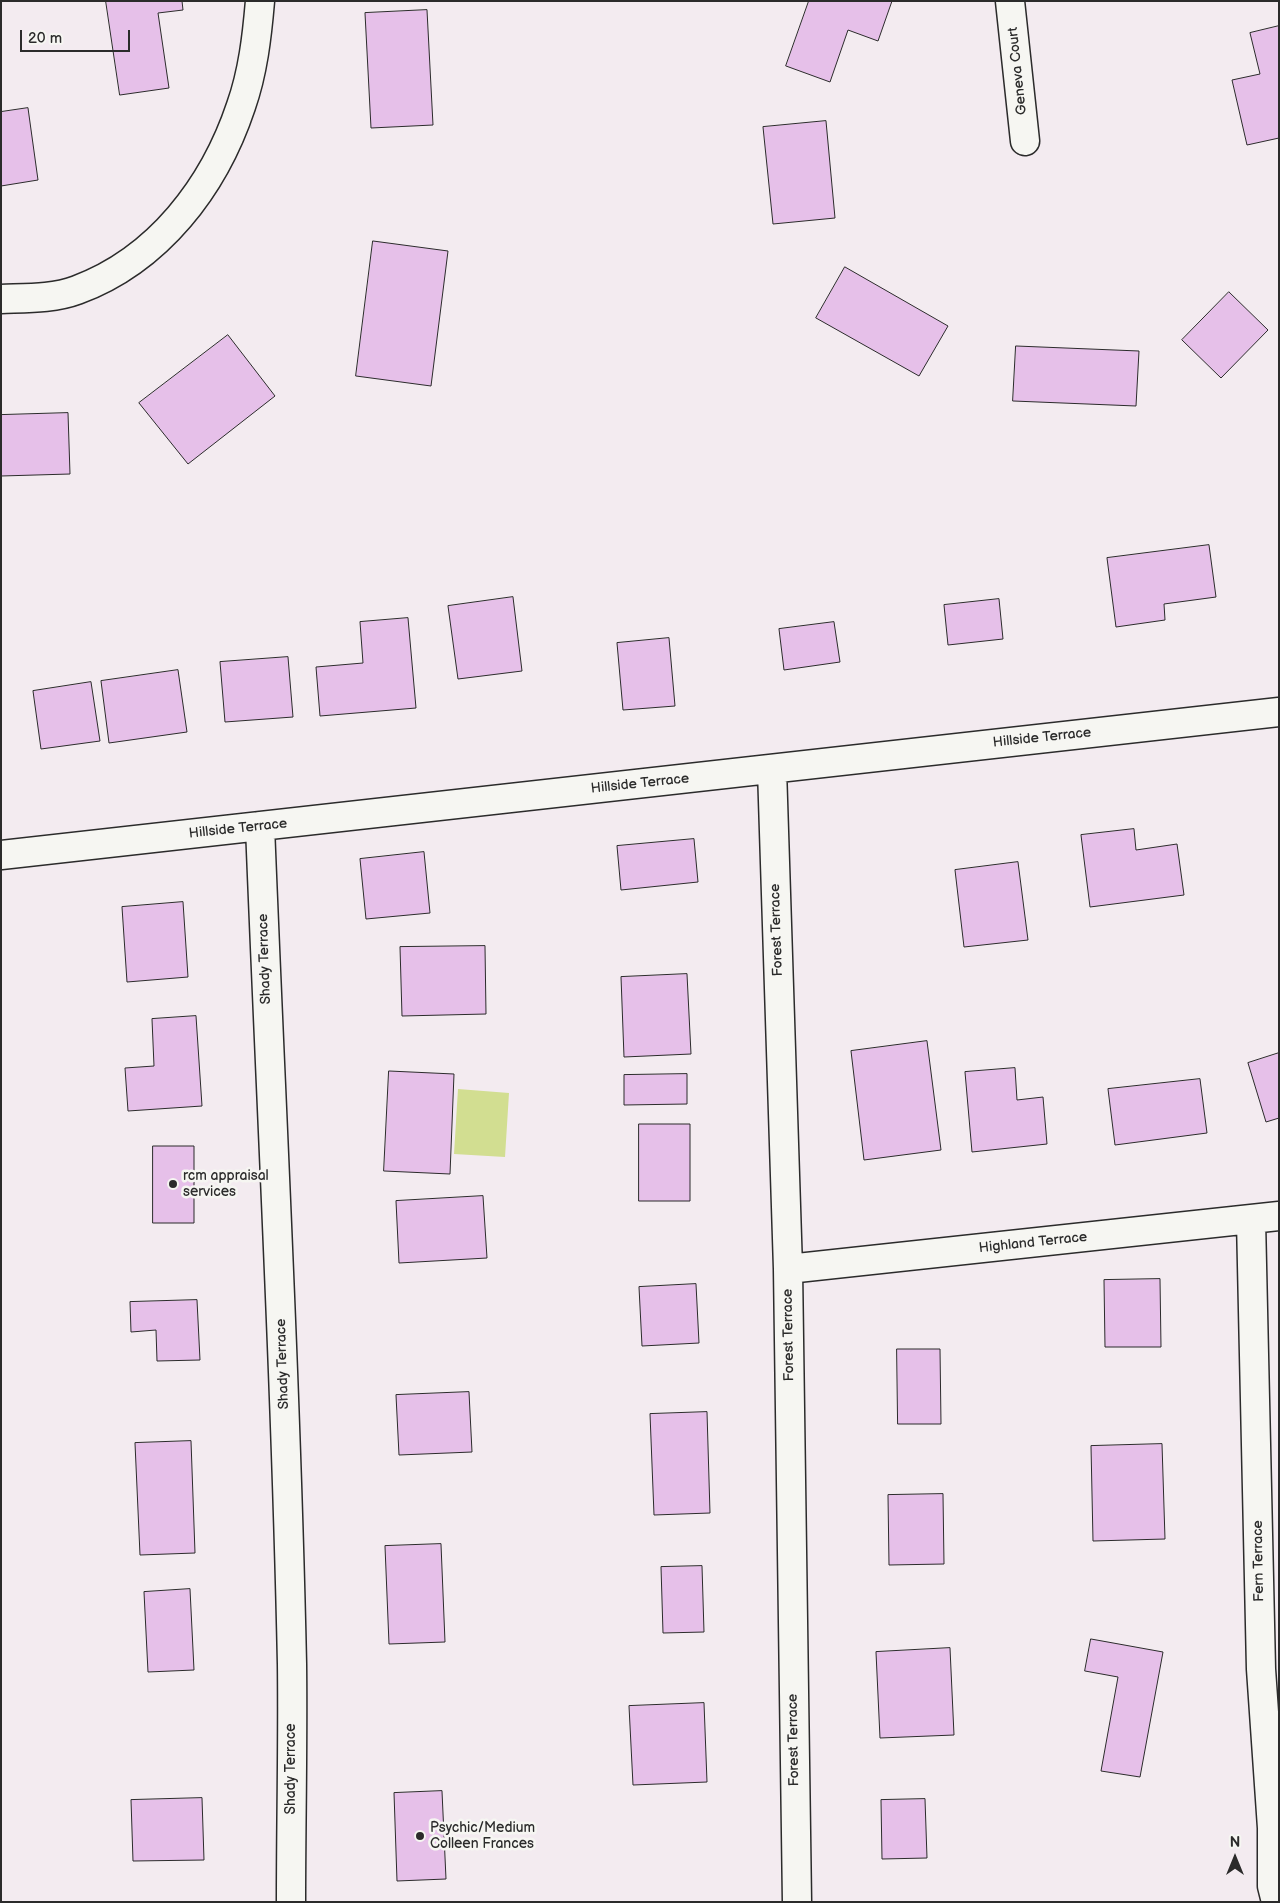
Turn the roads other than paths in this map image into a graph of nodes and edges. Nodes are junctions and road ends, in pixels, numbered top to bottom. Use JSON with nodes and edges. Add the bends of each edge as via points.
{"nodes":[{"id":1,"x":260,"y":1,"type":"edge"},
{"id":2,"x":1010,"y":1,"type":"edge"},
{"id":3,"x":1025,"y":141,"type":"dead end"},
{"id":4,"x":1,"y":299,"type":"edge"},
{"id":5,"x":1279,"y":712,"type":"edge"},
{"id":6,"x":772,"y":769,"type":"junction"},
{"id":7,"x":260,"y":826,"type":"junction"},
{"id":8,"x":1,"y":855,"type":"edge"},
{"id":9,"x":1279,"y":1216,"type":"edge"},
{"id":10,"x":1251,"y":1220,"type":"junction"},
{"id":11,"x":788,"y":1269,"type":"junction"},
{"id":12,"x":1272,"y":1716,"type":"edge"},
{"id":13,"x":291,"y":1902,"type":"edge"},
{"id":14,"x":797,"y":1902,"type":"edge"},
{"id":15,"x":1276,"y":1902,"type":"edge"}],
"edges":[{"from":1,"to":4,"type":"street","via":[[256,49],[242,105],[220,157],[192,203],[157,241],[118,271],[76,290],[46,297]]},
{"from":2,"to":3,"type":"street","name":"Geneva Court"},
{"from":5,"to":6,"type":"street","name":"Hillside Terrace"},
{"from":6,"to":7,"type":"street","name":"Hillside Terrace"},
{"from":6,"to":11,"type":"street","name":"Forest Terrace"},
{"from":7,"to":8,"type":"street","name":"Hillside Terrace"},
{"from":7,"to":13,"type":"street","name":"Shady Terrace","via":[[280,1261],[292,1666]]},
{"from":9,"to":10,"type":"street","name":"Highland Terrace"},
{"from":10,"to":11,"type":"street","name":"Highland Terrace"},
{"from":10,"to":12,"type":"street","name":"Fern Terrace","via":[[1261,1669]]},
{"from":11,"to":14,"type":"street","name":"Forest Terrace"},
{"from":12,"to":15,"type":"street","name":"Fern Terrace","via":[[1272,1886]]}]}
